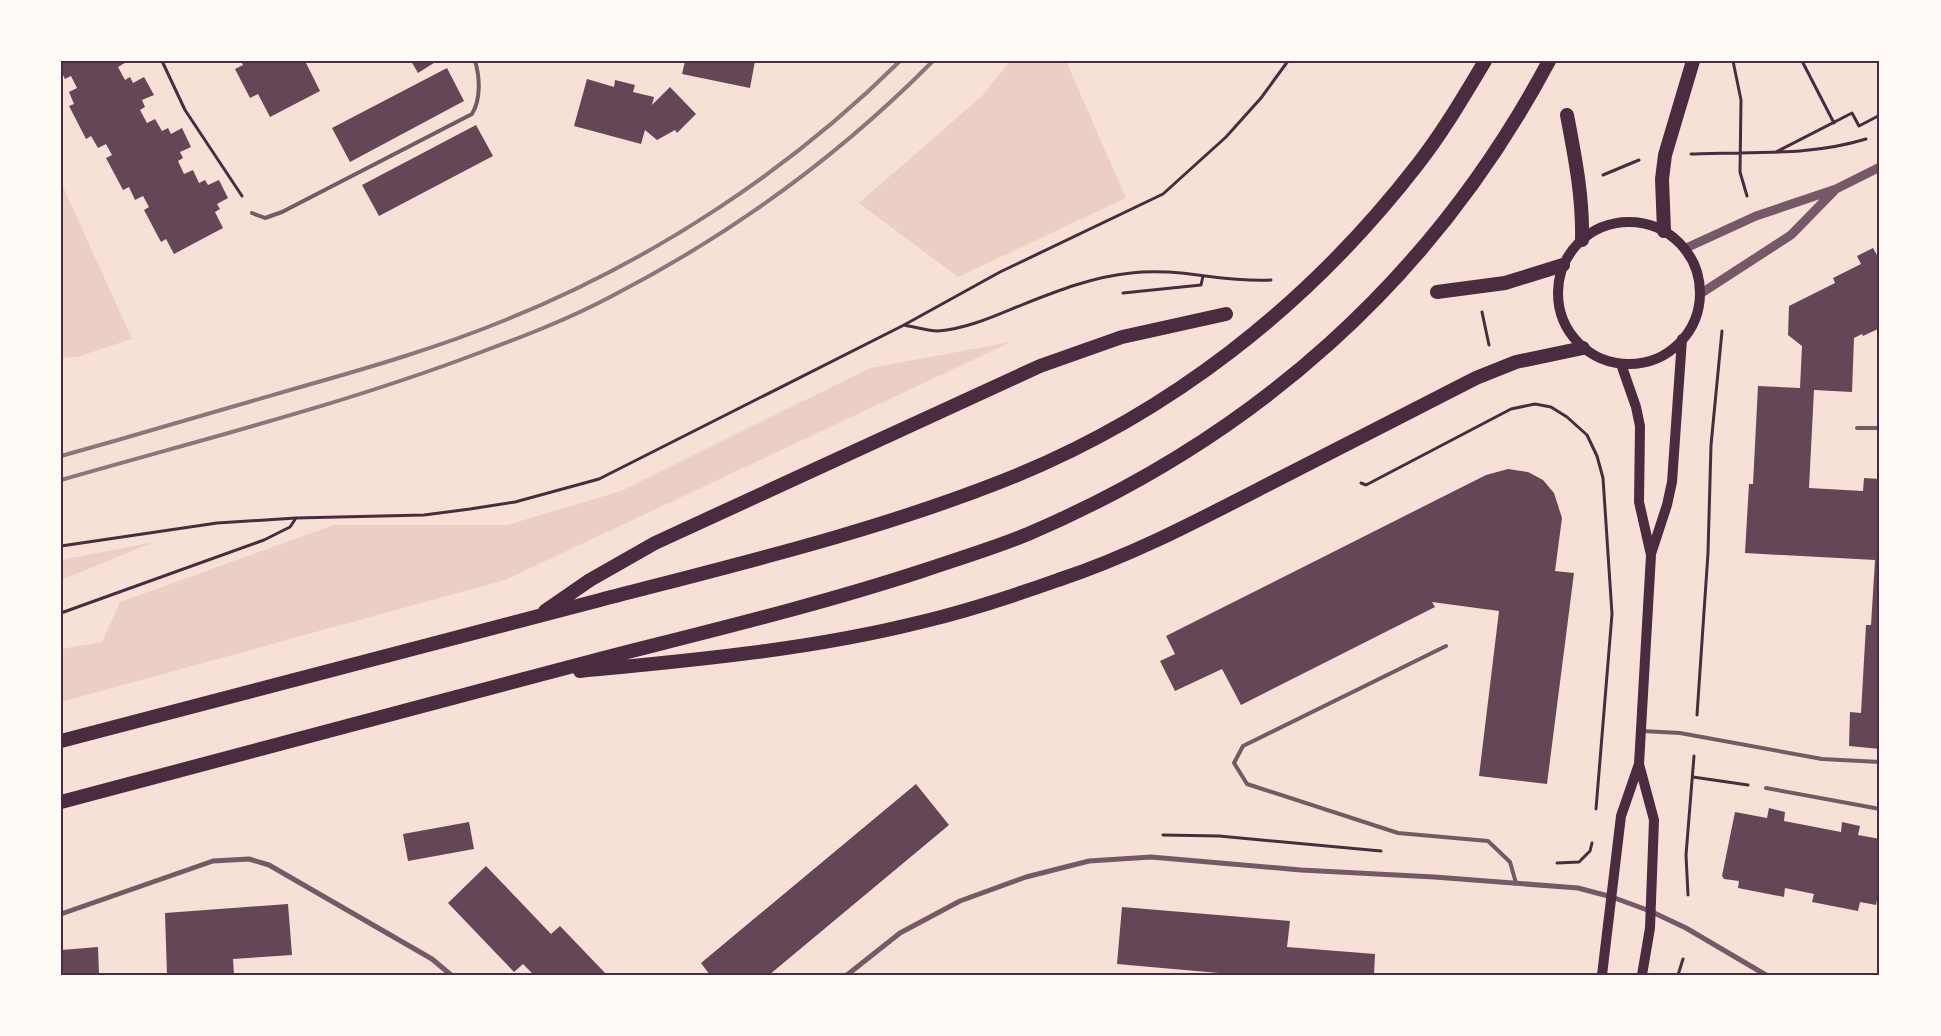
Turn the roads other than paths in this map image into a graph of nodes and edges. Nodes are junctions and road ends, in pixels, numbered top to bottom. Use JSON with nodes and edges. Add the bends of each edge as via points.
{"nodes":[{"id":1,"x":475,"y":61,"type":"edge"},
{"id":2,"x":1485,"y":61,"type":"edge"},
{"id":3,"x":1549,"y":61,"type":"edge"},
{"id":4,"x":1693,"y":61,"type":"edge"},
{"id":5,"x":1567,"y":115,"type":"dead end"},
{"id":6,"x":1880,"y":167,"type":"edge"},
{"id":7,"x":1836,"y":189,"type":"junction"},
{"id":8,"x":252,"y":213,"type":"road end"},
{"id":9,"x":1664,"y":231,"type":"junction"},
{"id":10,"x":1582,"y":240,"type":"junction"},
{"id":11,"x":1684,"y":249,"type":"junction"},
{"id":12,"x":1563,"y":265,"type":"junction"},
{"id":13,"x":1437,"y":292,"type":"dead end"},
{"id":14,"x":1700,"y":294,"type":"junction"},
{"id":15,"x":1226,"y":314,"type":"dead end"},
{"id":16,"x":1682,"y":339,"type":"junction"},
{"id":17,"x":1583,"y":348,"type":"junction"},
{"id":18,"x":1621,"y":364,"type":"junction"},
{"id":19,"x":1857,"y":428,"type":"dead end"},
{"id":20,"x":1880,"y":428,"type":"edge"},
{"id":21,"x":1651,"y":555,"type":"junction"},
{"id":22,"x":536,"y":616,"type":"junction"},
{"id":23,"x":1446,"y":646,"type":"dead end"},
{"id":24,"x":537,"y":675,"type":"junction"},
{"id":25,"x":1641,"y":730,"type":"junction"},
{"id":26,"x":61,"y":741,"type":"edge"},
{"id":27,"x":1880,"y":762,"type":"edge"},
{"id":28,"x":1639,"y":764,"type":"junction"},
{"id":29,"x":1766,"y":788,"type":"road end"},
{"id":30,"x":61,"y":802,"type":"edge"},
{"id":31,"x":1880,"y":809,"type":"edge"},
{"id":32,"x":1516,"y":882,"type":"junction"},
{"id":33,"x":1612,"y":896,"type":"junction"},
{"id":34,"x":1650,"y":911,"type":"junction"},
{"id":35,"x":61,"y":914,"type":"edge"},
{"id":36,"x":451,"y":975,"type":"edge"},
{"id":37,"x":847,"y":975,"type":"edge"},
{"id":38,"x":1602,"y":975,"type":"edge"},
{"id":39,"x":1642,"y":975,"type":"edge"},
{"id":40,"x":1766,"y":975,"type":"edge"}],
"edges":[{"from":1,"to":8,"type":"lane","via":[[479,95],[472,114],[282,212],[265,218]]},
{"from":2,"to":22,"type":"highway","via":[[1420,161],[1371,222],[1326,269],[1275,318],[1222,360],[1124,423],[1002,482],[928,508],[761,558]]},
{"from":3,"to":24,"type":"highway","via":[[1512,127],[1472,187],[1421,253],[1380,297],[1317,356],[1262,400],[1158,470],[1096,503],[1024,535],[938,566],[862,590]]},
{"from":4,"to":9,"type":"highway","via":[[1665,155],[1662,179]]},
{"from":5,"to":10,"type":"highway","via":[[1583,212]]},
{"from":6,"to":7,"type":"street"},
{"from":7,"to":11,"type":"street","via":[[1756,216]]},
{"from":7,"to":14,"type":"street","via":[[1791,235]]},
{"from":9,"to":10,"type":"main road","via":[[1622,222],[1600,228]]},
{"from":9,"to":11,"type":"main road"},
{"from":10,"to":12,"type":"main road"},
{"from":11,"to":14,"type":"main road","via":[[1693,262]]},
{"from":12,"to":13,"type":"highway","via":[[1505,283]]},
{"from":12,"to":17,"type":"main road","via":[[1558,282],[1562,318]]},
{"from":14,"to":16,"type":"main road","via":[[1695,319]]},
{"from":15,"to":22,"type":"highway","via":[[1122,336],[1040,366],[655,543]]},
{"from":16,"to":18,"type":"main road","via":[[1665,354],[1644,363]]},
{"from":16,"to":21,"type":"main road","via":[[1672,482]]},
{"from":17,"to":18,"type":"main road","via":[[1601,359]]},
{"from":17,"to":24,"type":"highway","via":[[1516,362],[1476,378],[1137,549],[1061,580],[993,602],[920,623],[836,640],[734,656]]},
{"from":18,"to":21,"type":"main road","via":[[1640,426],[1639,502]]},
{"from":19,"to":20,"type":"lane"},
{"from":21,"to":25,"type":"main road"},
{"from":22,"to":26,"type":"highway"},
{"from":23,"to":32,"type":"lane","via":[[1242,746],[1234,763],[1247,784],[1398,832],[1488,841],[1510,862]]},
{"from":24,"to":30,"type":"highway"},
{"from":25,"to":27,"type":"lane","via":[[1822,759]]},
{"from":25,"to":28,"type":"main road"},
{"from":28,"to":33,"type":"main road","via":[[1621,816]]},
{"from":28,"to":34,"type":"main road","via":[[1654,820]]},
{"from":29,"to":31,"type":"lane"},
{"from":32,"to":33,"type":"street","via":[[1578,888]]},
{"from":32,"to":37,"type":"street","via":[[1301,870],[1151,857],[1089,861],[1026,877],[960,901],[900,932]]},
{"from":33,"to":34,"type":"street"},
{"from":33,"to":38,"type":"main road"},
{"from":34,"to":39,"type":"main road"},
{"from":34,"to":40,"type":"street","via":[[1686,928]]},
{"from":35,"to":36,"type":"street","via":[[213,861],[249,858],[298,880],[432,959]]}]}
